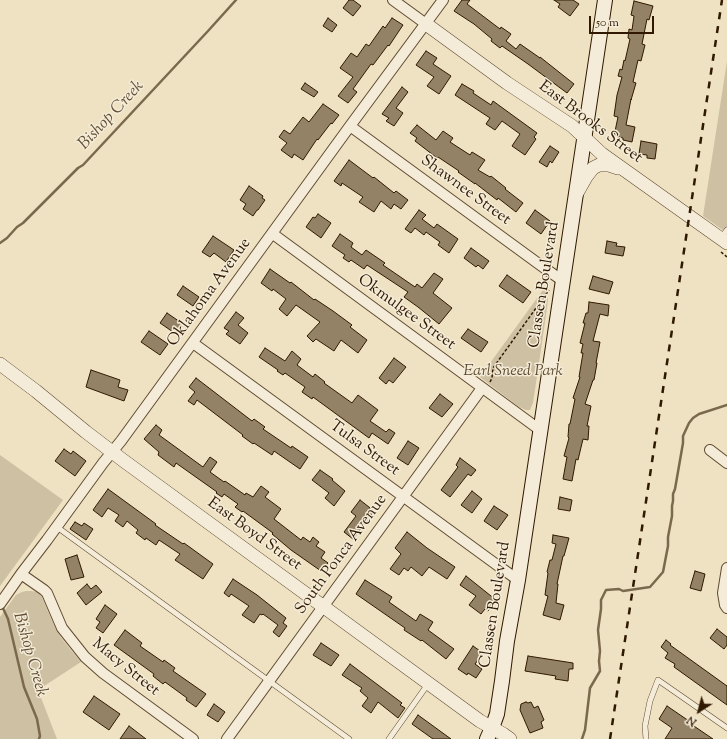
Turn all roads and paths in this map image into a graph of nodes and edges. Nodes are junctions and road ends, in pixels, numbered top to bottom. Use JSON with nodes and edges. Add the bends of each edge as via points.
{"nodes":[{"id":1,"x":394,"y":0,"type":"edge"},
{"id":2,"x":443,"y":0,"type":"edge"},
{"id":3,"x":605,"y":0,"type":"edge"},
{"id":4,"x":426,"y":24,"type":"junction"},
{"id":5,"x":589,"y":105,"type":"junction"},
{"id":6,"x":558,"y":117,"type":"junction"},
{"id":7,"x":350,"y":126,"type":"junction"},
{"id":8,"x":585,"y":138,"type":"junction"},
{"id":9,"x":620,"y":168,"type":"junction"},
{"id":10,"x":576,"y":194,"type":"junction"},
{"id":11,"x":272,"y":234,"type":"junction"},
{"id":12,"x":725,"y":237,"type":"edge"},
{"id":13,"x":563,"y":284,"type":"junction"},
{"id":14,"x":193,"y":343,"type":"junction"},
{"id":15,"x":0,"y":364,"type":"edge"},
{"id":16,"x":483,"y":389,"type":"junction"},
{"id":17,"x":540,"y":430,"type":"junction"},
{"id":18,"x":710,"y":450,"type":"dead end"},
{"id":19,"x":112,"y":452,"type":"junction"},
{"id":20,"x":727,"y":463,"type":"edge"},
{"id":21,"x":403,"y":496,"type":"junction"},
{"id":22,"x":57,"y":527,"type":"junction"},
{"id":23,"x":727,"y":568,"type":"edge"},
{"id":24,"x":21,"y":574,"type":"junction"},
{"id":25,"x":518,"y":580,"type":"junction"},
{"id":26,"x":0,"y":604,"type":"edge"},
{"id":27,"x":323,"y":607,"type":"junction"},
{"id":28,"x":727,"y":608,"type":"edge"},
{"id":29,"x":269,"y":681,"type":"junction"},
{"id":30,"x":429,"y":684,"type":"junction"},
{"id":31,"x":727,"y":728,"type":"edge"},
{"id":32,"x":490,"y":733,"type":"edge"},
{"id":33,"x":193,"y":739,"type":"edge"},
{"id":34,"x":227,"y":739,"type":"edge"},
{"id":35,"x":349,"y":739,"type":"edge"},
{"id":36,"x":389,"y":739,"type":"edge"},
{"id":37,"x":510,"y":739,"type":"edge"},
{"id":38,"x":646,"y":739,"type":"edge"}],
"edges":[{"from":1,"to":4,"type":"street","name":"East Brooks Street"},
{"from":2,"to":4,"type":"street","name":"Oklahoma Avenue"},
{"from":3,"to":5,"type":"main road","name":"Classen Boulevard"},
{"from":4,"to":6,"type":"street","name":"East Brooks Street"},
{"from":4,"to":7,"type":"street","name":"Oklahoma Avenue"},
{"from":5,"to":6,"type":"street","via":[[576,120]]},
{"from":5,"to":8,"type":"main road","name":"Classen Boulevard"},
{"from":6,"to":8,"type":"street","name":"East Brooks Street"},
{"from":7,"to":11,"type":"street","name":"Oklahoma Avenue"},
{"from":7,"to":13,"type":"street","name":"Shawnee Street"},
{"from":8,"to":9,"type":"street","name":"East Brooks Street"},
{"from":8,"to":10,"type":"main road","name":"Classen Boulevard"},
{"from":9,"to":10,"type":"street","via":[[609,165],[596,166],[589,172]]},
{"from":9,"to":12,"type":"street","name":"East Brooks Street","via":[[689,216]]},
{"from":10,"to":13,"type":"main road","name":"Classen Boulevard"},
{"from":11,"to":14,"type":"street","name":"Oklahoma Avenue"},
{"from":11,"to":16,"type":"street","name":"Okmulgee Street"},
{"from":13,"to":16,"type":"path","via":[[550,290],[493,368],[492,380]]},
{"from":13,"to":17,"type":"main road","name":"Classen Boulevard"},
{"from":14,"to":19,"type":"street","name":"Oklahoma Avenue"},
{"from":14,"to":21,"type":"street","name":"Tulsa Street"},
{"from":15,"to":19,"type":"street","name":"East Boyd Street"},
{"from":16,"to":17,"type":"street","name":"Okmulgee Street"},
{"from":16,"to":21,"type":"street","name":"South Ponca Avenue"},
{"from":17,"to":25,"type":"main road","name":"Classen Boulevard"},
{"from":18,"to":20,"type":"street"},
{"from":19,"to":22,"type":"street","name":"Oklahoma Avenue"},
{"from":19,"to":27,"type":"street","name":"East Boyd Street"},
{"from":21,"to":25,"type":"street","name":"Tulsa Street"},
{"from":21,"to":27,"type":"street","name":"South Ponca Avenue"},
{"from":22,"to":24,"type":"street","name":"Oklahoma Avenue"},
{"from":22,"to":29,"type":"lane"},
{"from":23,"to":28,"type":"street","via":[[723,593]]},
{"from":24,"to":26,"type":"street","name":"Oklahoma Avenue"},
{"from":24,"to":33,"type":"street","name":"Macy Street","via":[[47,593],[62,628],[85,657]]},
{"from":25,"to":32,"type":"main road","name":"Classen Boulevard","via":[[497,714]]},
{"from":27,"to":29,"type":"street","name":"South Ponca Avenue"},
{"from":27,"to":30,"type":"street","name":"East Boyd Street"},
{"from":29,"to":34,"type":"street","name":"South Ponca Avenue"},
{"from":29,"to":35,"type":"lane"},
{"from":30,"to":32,"type":"street","name":"East Boyd Street","via":[[480,721]]},
{"from":30,"to":36,"type":"lane"},
{"from":31,"to":38,"type":"lane","via":[[658,680],[650,701],[645,726]]},
{"from":32,"to":37,"type":"street","name":"East Boyd Street"}]}
